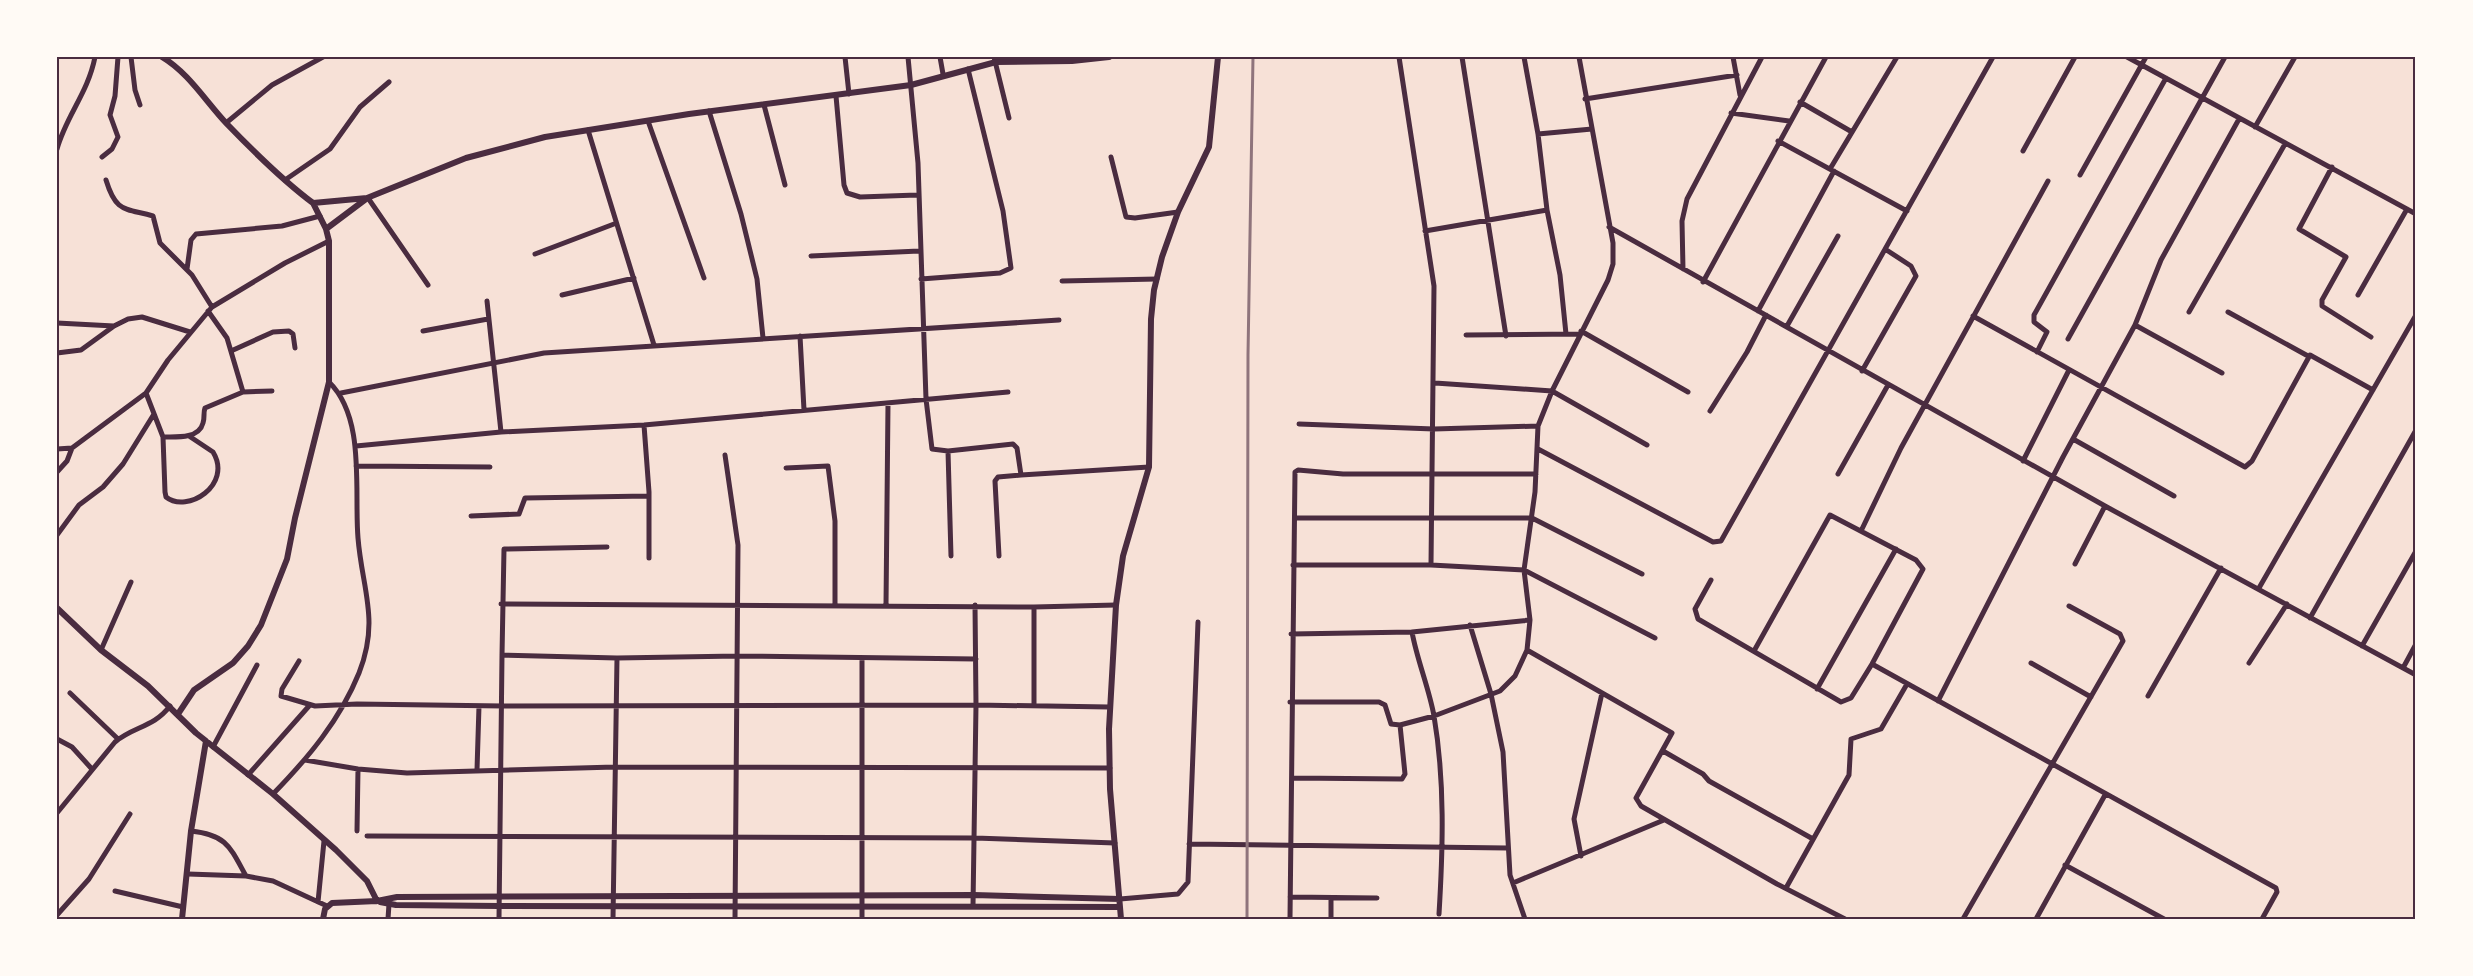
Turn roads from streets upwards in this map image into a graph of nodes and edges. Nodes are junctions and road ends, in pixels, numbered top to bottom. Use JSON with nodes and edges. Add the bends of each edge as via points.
{"nodes":[{"id":1,"x":95,"y":57,"type":"edge"},
{"id":2,"x":118,"y":57,"type":"edge"},
{"id":3,"x":131,"y":57,"type":"edge"},
{"id":4,"x":162,"y":57,"type":"edge"},
{"id":5,"x":322,"y":57,"type":"edge"},
{"id":6,"x":844,"y":57,"type":"edge"},
{"id":7,"x":908,"y":57,"type":"edge"},
{"id":8,"x":940,"y":57,"type":"edge"},
{"id":9,"x":1109,"y":57,"type":"edge"},
{"id":10,"x":1218,"y":57,"type":"edge"},
{"id":11,"x":1399,"y":57,"type":"edge"},
{"id":12,"x":1462,"y":57,"type":"edge"},
{"id":13,"x":1524,"y":57,"type":"edge"},
{"id":14,"x":1579,"y":57,"type":"edge"},
{"id":15,"x":1733,"y":57,"type":"edge"},
{"id":16,"x":1762,"y":57,"type":"edge"},
{"id":17,"x":1826,"y":57,"type":"edge"},
{"id":18,"x":1897,"y":57,"type":"edge"},
{"id":19,"x":1993,"y":57,"type":"edge"},
{"id":20,"x":2075,"y":57,"type":"edge"},
{"id":21,"x":2127,"y":57,"type":"edge"},
{"id":22,"x":2146,"y":57,"type":"edge"},
{"id":23,"x":2225,"y":57,"type":"edge"},
{"id":24,"x":2295,"y":57,"type":"edge"},
{"id":25,"x":1092,"y":58,"type":"edge"},
{"id":26,"x":995,"y":59,"type":"edge"},
{"id":27,"x":1043,"y":59,"type":"edge"},
{"id":28,"x":2141,"y":65,"type":"junction"},
{"id":29,"x":968,"y":69,"type":"junction"},
{"id":30,"x":943,"y":74,"type":"junction"},
{"id":31,"x":1737,"y":75,"type":"junction"},
{"id":32,"x":2166,"y":78,"type":"junction"},
{"id":33,"x":389,"y":82,"type":"dead end"},
{"id":34,"x":911,"y":85,"type":"junction"},
{"id":35,"x":849,"y":94,"type":"junction"},
{"id":36,"x":1740,"y":95,"type":"junction"},
{"id":37,"x":836,"y":96,"type":"junction"},
{"id":38,"x":2201,"y":98,"type":"junction"},
{"id":39,"x":1585,"y":99,"type":"junction"},
{"id":40,"x":1800,"y":102,"type":"junction"},
{"id":41,"x":140,"y":105,"type":"dead end"},
{"id":42,"x":764,"y":105,"type":"junction"},
{"id":43,"x":710,"y":111,"type":"junction"},
{"id":44,"x":1731,"y":113,"type":"junction"},
{"id":45,"x":1009,"y":118,"type":"dead end"},
{"id":46,"x":2239,"y":119,"type":"junction"},
{"id":47,"x":648,"y":121,"type":"junction"},
{"id":48,"x":1789,"y":121,"type":"junction"},
{"id":49,"x":226,"y":123,"type":"junction"},
{"id":50,"x":2255,"y":127,"type":"junction"},
{"id":51,"x":1592,"y":129,"type":"junction"},
{"id":52,"x":588,"y":130,"type":"junction"},
{"id":53,"x":1852,"y":132,"type":"junction"},
{"id":54,"x":1538,"y":134,"type":"junction"},
{"id":55,"x":1778,"y":141,"type":"junction"},
{"id":56,"x":2285,"y":144,"type":"junction"},
{"id":57,"x":57,"y":149,"type":"edge"},
{"id":58,"x":2022,"y":151,"type":"dead end"},
{"id":59,"x":102,"y":157,"type":"dead end"},
{"id":60,"x":1111,"y":157,"type":"dead end"},
{"id":61,"x":2332,"y":167,"type":"junction"},
{"id":62,"x":1832,"y":170,"type":"junction"},
{"id":63,"x":2080,"y":175,"type":"dead end"},
{"id":64,"x":106,"y":180,"type":"dead end"},
{"id":65,"x":285,"y":180,"type":"junction"},
{"id":66,"x":2048,"y":181,"type":"dead end"},
{"id":67,"x":785,"y":185,"type":"dead end"},
{"id":68,"x":917,"y":195,"type":"junction"},
{"id":69,"x":367,"y":198,"type":"junction"},
{"id":70,"x":313,"y":203,"type":"junction"},
{"id":71,"x":2407,"y":209,"type":"junction"},
{"id":72,"x":1547,"y":210,"type":"junction"},
{"id":73,"x":1907,"y":211,"type":"junction"},
{"id":74,"x":1178,"y":212,"type":"junction"},
{"id":75,"x":2416,"y":214,"type":"edge"},
{"id":76,"x":320,"y":216,"type":"junction"},
{"id":77,"x":1487,"y":220,"type":"junction"},
{"id":78,"x":614,"y":224,"type":"junction"},
{"id":79,"x":1609,"y":227,"type":"junction"},
{"id":80,"x":326,"y":229,"type":"junction"},
{"id":81,"x":1425,"y":231,"type":"junction"},
{"id":82,"x":1838,"y":236,"type":"dead end"},
{"id":83,"x":329,"y":241,"type":"junction"},
{"id":84,"x":1885,"y":249,"type":"junction"},
{"id":85,"x":919,"y":251,"type":"junction"},
{"id":86,"x":535,"y":255,"type":"dead end"},
{"id":87,"x":811,"y":256,"type":"dead end"},
{"id":88,"x":187,"y":269,"type":"junction"},
{"id":89,"x":1683,"y":269,"type":"junction"},
{"id":90,"x":634,"y":278,"type":"junction"},
{"id":91,"x":704,"y":278,"type":"dead end"},
{"id":92,"x":921,"y":279,"type":"junction"},
{"id":93,"x":1157,"y":279,"type":"junction"},
{"id":94,"x":1062,"y":281,"type":"dead end"},
{"id":95,"x":1703,"y":282,"type":"junction"},
{"id":96,"x":428,"y":285,"type":"dead end"},
{"id":97,"x":562,"y":295,"type":"dead end"},
{"id":98,"x":2358,"y":295,"type":"dead end"},
{"id":99,"x":487,"y":301,"type":"dead end"},
{"id":100,"x":210,"y":309,"type":"junction"},
{"id":101,"x":1758,"y":311,"type":"junction"},
{"id":102,"x":2189,"y":312,"type":"dead end"},
{"id":103,"x":2228,"y":312,"type":"dead end"},
{"id":104,"x":1766,"y":315,"type":"junction"},
{"id":105,"x":2416,"y":315,"type":"edge"},
{"id":106,"x":1973,"y":316,"type":"junction"},
{"id":107,"x":488,"y":319,"type":"junction"},
{"id":108,"x":1059,"y":320,"type":"dead end"},
{"id":109,"x":57,"y":322,"type":"edge"},
{"id":110,"x":2135,"y":325,"type":"junction"},
{"id":111,"x":1787,"y":326,"type":"junction"},
{"id":112,"x":114,"y":327,"type":"junction"},
{"id":113,"x":924,"y":329,"type":"junction"},
{"id":114,"x":423,"y":331,"type":"dead end"},
{"id":115,"x":190,"y":332,"type":"junction"},
{"id":116,"x":1581,"y":332,"type":"junction"},
{"id":117,"x":1566,"y":334,"type":"junction"},
{"id":118,"x":1466,"y":335,"type":"dead end"},
{"id":119,"x":800,"y":336,"type":"junction"},
{"id":120,"x":1506,"y":336,"type":"junction"},
{"id":121,"x":2371,"y":337,"type":"dead end"},
{"id":122,"x":763,"y":338,"type":"junction"},
{"id":123,"x":2068,"y":339,"type":"dead end"},
{"id":124,"x":654,"y":345,"type":"junction"},
{"id":125,"x":295,"y":348,"type":"dead end"},
{"id":126,"x":1829,"y":350,"type":"junction"},
{"id":127,"x":231,"y":351,"type":"junction"},
{"id":128,"x":2037,"y":352,"type":"junction"},
{"id":129,"x":57,"y":353,"type":"edge"},
{"id":130,"x":2308,"y":356,"type":"junction"},
{"id":131,"x":492,"y":362,"type":"junction"},
{"id":132,"x":2069,"y":370,"type":"junction"},
{"id":133,"x":1862,"y":371,"type":"junction"},
{"id":134,"x":2222,"y":373,"type":"dead end"},
{"id":135,"x":329,"y":382,"type":"junction"},
{"id":136,"x":1434,"y":383,"type":"junction"},
{"id":137,"x":1888,"y":385,"type":"junction"},
{"id":138,"x":2101,"y":389,"type":"junction"},
{"id":139,"x":2373,"y":390,"type":"junction"},
{"id":140,"x":1552,"y":391,"type":"junction"},
{"id":141,"x":272,"y":392,"type":"dead end"},
{"id":142,"x":1008,"y":392,"type":"dead end"},
{"id":143,"x":1688,"y":392,"type":"dead end"},
{"id":144,"x":146,"y":393,"type":"junction"},
{"id":145,"x":243,"y":393,"type":"junction"},
{"id":146,"x":341,"y":393,"type":"junction"},
{"id":147,"x":926,"y":399,"type":"junction"},
{"id":148,"x":888,"y":404,"type":"junction"},
{"id":149,"x":1925,"y":406,"type":"junction"},
{"id":150,"x":804,"y":410,"type":"junction"},
{"id":151,"x":1710,"y":411,"type":"dead end"},
{"id":152,"x":154,"y":414,"type":"junction"},
{"id":153,"x":1299,"y":424,"type":"dead end"},
{"id":154,"x":644,"y":425,"type":"junction"},
{"id":155,"x":1538,"y":426,"type":"junction"},
{"id":156,"x":1434,"y":429,"type":"junction"},
{"id":157,"x":2416,"y":430,"type":"edge"},
{"id":158,"x":501,"y":432,"type":"junction"},
{"id":159,"x":189,"y":436,"type":"junction"},
{"id":160,"x":163,"y":437,"type":"junction"},
{"id":161,"x":2073,"y":439,"type":"junction"},
{"id":162,"x":1647,"y":445,"type":"dead end"},
{"id":163,"x":356,"y":446,"type":"junction"},
{"id":164,"x":72,"y":448,"type":"junction"},
{"id":165,"x":1538,"y":448,"type":"junction"},
{"id":166,"x":57,"y":449,"type":"edge"},
{"id":167,"x":948,"y":451,"type":"junction"},
{"id":168,"x":725,"y":455,"type":"dead end"},
{"id":169,"x":2023,"y":460,"type":"junction"},
{"id":170,"x":356,"y":466,"type":"junction"},
{"id":171,"x":490,"y":467,"type":"dead end"},
{"id":172,"x":1149,"y":467,"type":"junction"},
{"id":173,"x":786,"y":468,"type":"dead end"},
{"id":174,"x":57,"y":472,"type":"edge"},
{"id":175,"x":1432,"y":474,"type":"junction"},
{"id":176,"x":1536,"y":474,"type":"junction"},
{"id":177,"x":1838,"y":474,"type":"dead end"},
{"id":178,"x":1021,"y":475,"type":"junction"},
{"id":179,"x":2053,"y":477,"type":"junction"},
{"id":180,"x":648,"y":496,"type":"junction"},
{"id":181,"x":2174,"y":496,"type":"dead end"},
{"id":182,"x":2105,"y":506,"type":"junction"},
{"id":183,"x":471,"y":516,"type":"dead end"},
{"id":184,"x":1295,"y":518,"type":"junction"},
{"id":185,"x":1532,"y":518,"type":"junction"},
{"id":186,"x":1432,"y":519,"type":"junction"},
{"id":187,"x":1862,"y":529,"type":"junction"},
{"id":188,"x":57,"y":535,"type":"edge"},
{"id":189,"x":607,"y":547,"type":"dead end"},
{"id":190,"x":1896,"y":549,"type":"junction"},
{"id":191,"x":2416,"y":551,"type":"edge"},
{"id":192,"x":951,"y":556,"type":"dead end"},
{"id":193,"x":999,"y":556,"type":"dead end"},
{"id":194,"x":649,"y":558,"type":"dead end"},
{"id":195,"x":2075,"y":564,"type":"dead end"},
{"id":196,"x":1293,"y":565,"type":"junction"},
{"id":197,"x":1431,"y":565,"type":"junction"},
{"id":198,"x":2221,"y":568,"type":"junction"},
{"id":199,"x":1524,"y":570,"type":"junction"},
{"id":200,"x":1642,"y":574,"type":"dead end"},
{"id":201,"x":1711,"y":580,"type":"dead end"},
{"id":202,"x":131,"y":582,"type":"dead end"},
{"id":203,"x":2259,"y":588,"type":"junction"},
{"id":204,"x":501,"y":604,"type":"junction"},
{"id":205,"x":2287,"y":604,"type":"junction"},
{"id":206,"x":737,"y":605,"type":"junction"},
{"id":207,"x":835,"y":605,"type":"junction"},
{"id":208,"x":975,"y":605,"type":"junction"},
{"id":209,"x":1116,"y":605,"type":"junction"},
{"id":210,"x":886,"y":606,"type":"junction"},
{"id":211,"x":2069,"y":606,"type":"dead end"},
{"id":212,"x":1034,"y":607,"type":"junction"},
{"id":213,"x":57,"y":608,"type":"edge"},
{"id":214,"x":2310,"y":618,"type":"junction"},
{"id":215,"x":1530,"y":620,"type":"junction"},
{"id":216,"x":1198,"y":622,"type":"dead end"},
{"id":217,"x":1470,"y":625,"type":"junction"},
{"id":218,"x":1412,"y":632,"type":"junction"},
{"id":219,"x":1291,"y":634,"type":"junction"},
{"id":220,"x":1655,"y":638,"type":"dead end"},
{"id":221,"x":2416,"y":644,"type":"edge"},
{"id":222,"x":2362,"y":646,"type":"junction"},
{"id":223,"x":101,"y":650,"type":"junction"},
{"id":224,"x":1527,"y":650,"type":"junction"},
{"id":225,"x":1754,"y":651,"type":"junction"},
{"id":226,"x":502,"y":656,"type":"junction"},
{"id":227,"x":738,"y":656,"type":"junction"},
{"id":228,"x":616,"y":658,"type":"junction"},
{"id":229,"x":862,"y":658,"type":"junction"},
{"id":230,"x":976,"y":659,"type":"junction"},
{"id":231,"x":299,"y":661,"type":"dead end"},
{"id":232,"x":2031,"y":663,"type":"dead end"},
{"id":233,"x":2249,"y":663,"type":"dead end"},
{"id":234,"x":1872,"y":664,"type":"junction"},
{"id":235,"x":257,"y":665,"type":"dead end"},
{"id":236,"x":2403,"y":668,"type":"junction"},
{"id":237,"x":2416,"y":675,"type":"edge"},
{"id":238,"x":1907,"y":684,"type":"junction"},
{"id":239,"x":1817,"y":689,"type":"junction"},
{"id":240,"x":70,"y":693,"type":"dead end"},
{"id":241,"x":1602,"y":693,"type":"junction"},
{"id":242,"x":1491,"y":694,"type":"junction"},
{"id":243,"x":2148,"y":696,"type":"dead end"},
{"id":244,"x":2091,"y":697,"type":"junction"},
{"id":245,"x":1938,"y":701,"type":"junction"},
{"id":246,"x":1290,"y":702,"type":"junction"},
{"id":247,"x":343,"y":704,"type":"junction"},
{"id":248,"x":976,"y":705,"type":"junction"},
{"id":249,"x":1034,"y":705,"type":"junction"},
{"id":250,"x":170,"y":706,"type":"junction"},
{"id":251,"x":309,"y":706,"type":"junction"},
{"id":252,"x":479,"y":706,"type":"junction"},
{"id":253,"x":503,"y":706,"type":"junction"},
{"id":254,"x":615,"y":707,"type":"junction"},
{"id":255,"x":738,"y":707,"type":"junction"},
{"id":256,"x":861,"y":707,"type":"junction"},
{"id":257,"x":1109,"y":707,"type":"junction"},
{"id":258,"x":178,"y":714,"type":"junction"},
{"id":259,"x":1434,"y":716,"type":"junction"},
{"id":260,"x":1400,"y":725,"type":"junction"},
{"id":261,"x":57,"y":739,"type":"edge"},
{"id":262,"x":118,"y":740,"type":"junction"},
{"id":263,"x":206,"y":741,"type":"junction"},
{"id":264,"x":213,"y":747,"type":"junction"},
{"id":265,"x":1663,"y":751,"type":"junction"},
{"id":266,"x":305,"y":760,"type":"junction"},
{"id":267,"x":2052,"y":762,"type":"junction"},
{"id":268,"x":615,"y":767,"type":"junction"},
{"id":269,"x":861,"y":767,"type":"junction"},
{"id":270,"x":91,"y":768,"type":"junction"},
{"id":271,"x":737,"y":768,"type":"junction"},
{"id":272,"x":1110,"y":768,"type":"junction"},
{"id":273,"x":500,"y":769,"type":"junction"},
{"id":274,"x":975,"y":769,"type":"junction"},
{"id":275,"x":358,"y":770,"type":"junction"},
{"id":276,"x":477,"y":770,"type":"junction"},
{"id":277,"x":248,"y":775,"type":"junction"},
{"id":278,"x":1292,"y":778,"type":"junction"},
{"id":279,"x":273,"y":794,"type":"junction"},
{"id":280,"x":2105,"y":795,"type":"junction"},
{"id":281,"x":57,"y":813,"type":"edge"},
{"id":282,"x":130,"y":814,"type":"dead end"},
{"id":283,"x":1664,"y":820,"type":"junction"},
{"id":284,"x":191,"y":831,"type":"junction"},
{"id":285,"x":357,"y":831,"type":"dead end"},
{"id":286,"x":367,"y":836,"type":"dead end"},
{"id":287,"x":500,"y":837,"type":"junction"},
{"id":288,"x":736,"y":837,"type":"junction"},
{"id":289,"x":614,"y":838,"type":"junction"},
{"id":290,"x":975,"y":838,"type":"junction"},
{"id":291,"x":861,"y":839,"type":"junction"},
{"id":292,"x":1813,"y":839,"type":"junction"},
{"id":293,"x":324,"y":841,"type":"junction"},
{"id":294,"x":1115,"y":843,"type":"junction"},
{"id":295,"x":1189,"y":844,"type":"junction"},
{"id":296,"x":1290,"y":845,"type":"junction"},
{"id":297,"x":1443,"y":848,"type":"junction"},
{"id":298,"x":1507,"y":848,"type":"junction"},
{"id":299,"x":1581,"y":856,"type":"junction"},
{"id":300,"x":2065,"y":865,"type":"junction"},
{"id":301,"x":188,"y":874,"type":"junction"},
{"id":302,"x":246,"y":876,"type":"junction"},
{"id":303,"x":1513,"y":883,"type":"junction"},
{"id":304,"x":1786,"y":888,"type":"junction"},
{"id":305,"x":115,"y":891,"type":"dead end"},
{"id":306,"x":735,"y":895,"type":"junction"},
{"id":307,"x":862,"y":895,"type":"junction"},
{"id":308,"x":974,"y":895,"type":"junction"},
{"id":309,"x":612,"y":896,"type":"junction"},
{"id":310,"x":499,"y":897,"type":"junction"},
{"id":311,"x":1290,"y":897,"type":"junction"},
{"id":312,"x":1332,"y":898,"type":"junction"},
{"id":313,"x":1377,"y":898,"type":"dead end"},
{"id":314,"x":1120,"y":899,"type":"junction"},
{"id":315,"x":377,"y":901,"type":"junction"},
{"id":316,"x":318,"y":902,"type":"junction"},
{"id":317,"x":389,"y":904,"type":"junction"},
{"id":318,"x":612,"y":905,"type":"junction"},
{"id":319,"x":327,"y":906,"type":"junction"},
{"id":320,"x":499,"y":906,"type":"junction"},
{"id":321,"x":735,"y":906,"type":"junction"},
{"id":322,"x":862,"y":906,"type":"junction"},
{"id":323,"x":973,"y":906,"type":"junction"},
{"id":324,"x":183,"y":907,"type":"junction"},
{"id":325,"x":1120,"y":907,"type":"junction"},
{"id":326,"x":1440,"y":914,"type":"dead end"},
{"id":327,"x":57,"y":915,"type":"edge"},
{"id":328,"x":182,"y":919,"type":"edge"},
{"id":329,"x":323,"y":919,"type":"edge"},
{"id":330,"x":388,"y":919,"type":"edge"},
{"id":331,"x":499,"y":919,"type":"edge"},
{"id":332,"x":613,"y":919,"type":"edge"},
{"id":333,"x":735,"y":919,"type":"edge"},
{"id":334,"x":862,"y":919,"type":"edge"},
{"id":335,"x":1121,"y":919,"type":"edge"},
{"id":336,"x":1290,"y":919,"type":"edge"},
{"id":337,"x":1331,"y":919,"type":"edge"},
{"id":338,"x":1525,"y":919,"type":"edge"},
{"id":339,"x":1845,"y":919,"type":"edge"},
{"id":340,"x":1963,"y":919,"type":"edge"},
{"id":341,"x":2036,"y":919,"type":"edge"},
{"id":342,"x":2163,"y":919,"type":"edge"},
{"id":343,"x":2262,"y":919,"type":"edge"}],
"edges":[{"from":1,"to":57,"type":"street","via":[[83,97],[61,134]]},
{"from":2,"to":59,"type":"street","via":[[110,115],[118,137]]},
{"from":3,"to":41,"type":"street"},
{"from":4,"to":49,"type":"street","via":[[187,78]]},
{"from":5,"to":49,"type":"street","via":[[272,86]]},
{"from":6,"to":35,"type":"street"},
{"from":7,"to":34,"type":"street"},
{"from":8,"to":30,"type":"street"},
{"from":9,"to":25,"type":"street"},
{"from":10,"to":74,"type":"street","via":[[1209,147]]},
{"from":11,"to":81,"type":"street"},
{"from":12,"to":77,"type":"street"},
{"from":13,"to":54,"type":"street"},
{"from":14,"to":39,"type":"street"},
{"from":15,"to":31,"type":"street"},
{"from":16,"to":36,"type":"street"},
{"from":17,"to":40,"type":"street"},
{"from":18,"to":53,"type":"street"},
{"from":19,"to":73,"type":"street"},
{"from":20,"to":58,"type":"street"},
{"from":21,"to":28,"type":"street"},
{"from":22,"to":28,"type":"street"},
{"from":23,"to":38,"type":"street"},
{"from":24,"to":50,"type":"street"},
{"from":25,"to":27,"type":"street"},
{"from":26,"to":27,"type":"street"},
{"from":26,"to":29,"type":"street"},
{"from":26,"to":45,"type":"street"},
{"from":28,"to":32,"type":"street"},
{"from":28,"to":63,"type":"street"},
{"from":29,"to":30,"type":"street"},
{"from":29,"to":92,"type":"street","via":[[1003,211],[1011,268],[1000,273]]},
{"from":30,"to":34,"type":"street"},
{"from":31,"to":36,"type":"street"},
{"from":31,"to":39,"type":"street"},
{"from":32,"to":38,"type":"street"},
{"from":32,"to":128,"type":"street","via":[[2034,315],[2034,322],[2047,332]]},
{"from":33,"to":65,"type":"street","via":[[360,107],[330,149]]},
{"from":34,"to":35,"type":"street"},
{"from":34,"to":68,"type":"street"},
{"from":35,"to":37,"type":"street"},
{"from":36,"to":44,"type":"street"},
{"from":37,"to":42,"type":"street"},
{"from":37,"to":68,"type":"street","via":[[848,193],[860,198]]},
{"from":38,"to":46,"type":"street"},
{"from":38,"to":123,"type":"street"},
{"from":39,"to":51,"type":"street"},
{"from":40,"to":48,"type":"street"},
{"from":40,"to":53,"type":"street"},
{"from":42,"to":43,"type":"street"},
{"from":42,"to":67,"type":"street"},
{"from":43,"to":47,"type":"street"},
{"from":43,"to":122,"type":"street","via":[[757,279]]},
{"from":44,"to":48,"type":"street"},
{"from":44,"to":89,"type":"street","via":[[1687,199],[1682,220]]},
{"from":46,"to":50,"type":"street"},
{"from":46,"to":110,"type":"street","via":[[2161,260]]},
{"from":47,"to":52,"type":"street"},
{"from":47,"to":91,"type":"street"},
{"from":48,"to":55,"type":"street"},
{"from":49,"to":65,"type":"street"},
{"from":50,"to":56,"type":"street"},
{"from":51,"to":54,"type":"street"},
{"from":51,"to":79,"type":"street"},
{"from":52,"to":69,"type":"street","via":[[544,137],[466,158]]},
{"from":52,"to":78,"type":"street"},
{"from":53,"to":62,"type":"street"},
{"from":54,"to":72,"type":"street"},
{"from":55,"to":62,"type":"street"},
{"from":55,"to":95,"type":"street"},
{"from":56,"to":61,"type":"street"},
{"from":56,"to":102,"type":"street"},
{"from":60,"to":74,"type":"street","via":[[1126,217]]},
{"from":61,"to":71,"type":"street"},
{"from":61,"to":121,"type":"street","via":[[2300,230],[2346,257],[2322,306]]},
{"from":62,"to":73,"type":"street"},
{"from":62,"to":101,"type":"street"},
{"from":64,"to":88,"type":"street","via":[[112,198],[122,208],[153,216],[160,243]]},
{"from":65,"to":70,"type":"street"},
{"from":66,"to":106,"type":"street"},
{"from":68,"to":85,"type":"street"},
{"from":69,"to":70,"type":"street"},
{"from":69,"to":80,"type":"street"},
{"from":69,"to":96,"type":"street"},
{"from":70,"to":76,"type":"street"},
{"from":71,"to":75,"type":"street"},
{"from":71,"to":98,"type":"street"},
{"from":72,"to":77,"type":"street"},
{"from":72,"to":117,"type":"street","via":[[1560,275]]},
{"from":73,"to":84,"type":"street"},
{"from":74,"to":93,"type":"street"},
{"from":76,"to":80,"type":"street"},
{"from":76,"to":88,"type":"street","via":[[282,226],[196,234],[191,240]]},
{"from":77,"to":81,"type":"street"},
{"from":77,"to":120,"type":"street"},
{"from":78,"to":86,"type":"street"},
{"from":78,"to":90,"type":"street"},
{"from":79,"to":89,"type":"street"},
{"from":79,"to":116,"type":"street","via":[[1614,255],[1611,272]]},
{"from":80,"to":83,"type":"street"},
{"from":81,"to":136,"type":"street","via":[[1434,286]]},
{"from":82,"to":111,"type":"street"},
{"from":83,"to":100,"type":"street"},
{"from":83,"to":135,"type":"street"},
{"from":84,"to":126,"type":"street"},
{"from":84,"to":133,"type":"street","via":[[1916,273]]},
{"from":85,"to":87,"type":"street"},
{"from":85,"to":92,"type":"street"},
{"from":88,"to":100,"type":"street"},
{"from":89,"to":95,"type":"street"},
{"from":90,"to":97,"type":"street"},
{"from":90,"to":124,"type":"street"},
{"from":92,"to":113,"type":"street"},
{"from":93,"to":94,"type":"street"},
{"from":93,"to":172,"type":"street","via":[[1151,319]]},
{"from":95,"to":101,"type":"street"},
{"from":99,"to":107,"type":"street"},
{"from":100,"to":115,"type":"street"},
{"from":100,"to":127,"type":"street"},
{"from":101,"to":104,"type":"street"},
{"from":103,"to":130,"type":"street"},
{"from":104,"to":111,"type":"street"},
{"from":104,"to":151,"type":"street"},
{"from":105,"to":139,"type":"street"},
{"from":106,"to":128,"type":"street"},
{"from":106,"to":149,"type":"street"},
{"from":107,"to":114,"type":"street"},
{"from":107,"to":131,"type":"street"},
{"from":108,"to":113,"type":"street"},
{"from":109,"to":112,"type":"street"},
{"from":110,"to":134,"type":"street"},
{"from":110,"to":138,"type":"street"},
{"from":111,"to":126,"type":"street"},
{"from":112,"to":115,"type":"street","via":[[142,317]]},
{"from":112,"to":129,"type":"street","via":[[81,350]]},
{"from":113,"to":119,"type":"street"},
{"from":113,"to":147,"type":"street"},
{"from":115,"to":144,"type":"street"},
{"from":116,"to":117,"type":"street"},
{"from":116,"to":140,"type":"street"},
{"from":116,"to":143,"type":"street"},
{"from":117,"to":120,"type":"street"},
{"from":118,"to":120,"type":"street"},
{"from":119,"to":122,"type":"street"},
{"from":119,"to":150,"type":"street"},
{"from":122,"to":124,"type":"street"},
{"from":124,"to":131,"type":"street","via":[[544,353]]},
{"from":125,"to":127,"type":"street","via":[[289,331],[273,332]]},
{"from":126,"to":133,"type":"street"},
{"from":126,"to":165,"type":"street","via":[[1719,542]]},
{"from":127,"to":145,"type":"street"},
{"from":128,"to":132,"type":"street"},
{"from":130,"to":138,"type":"street","via":[[2246,466]]},
{"from":130,"to":139,"type":"street"},
{"from":131,"to":146,"type":"street"},
{"from":131,"to":158,"type":"street"},
{"from":132,"to":138,"type":"street"},
{"from":132,"to":169,"type":"street"},
{"from":133,"to":137,"type":"street"},
{"from":135,"to":146,"type":"street"},
{"from":135,"to":258,"type":"street","via":[[288,559],[265,616],[233,663],[194,690]]},
{"from":136,"to":140,"type":"street"},
{"from":136,"to":156,"type":"street"},
{"from":137,"to":149,"type":"street"},
{"from":137,"to":177,"type":"street"},
{"from":138,"to":161,"type":"street"},
{"from":139,"to":203,"type":"street"},
{"from":140,"to":155,"type":"street"},
{"from":140,"to":162,"type":"street"},
{"from":141,"to":145,"type":"street"},
{"from":142,"to":147,"type":"street"},
{"from":144,"to":152,"type":"street"},
{"from":144,"to":164,"type":"street"},
{"from":145,"to":159,"type":"street","via":[[205,408],[202,427]]},
{"from":146,"to":163,"type":"street"},
{"from":147,"to":148,"type":"street"},
{"from":147,"to":167,"type":"street","via":[[930,446]]},
{"from":148,"to":150,"type":"street"},
{"from":148,"to":210,"type":"street"},
{"from":149,"to":169,"type":"street"},
{"from":149,"to":187,"type":"street"},
{"from":150,"to":154,"type":"street"},
{"from":152,"to":160,"type":"street"},
{"from":152,"to":188,"type":"street","via":[[123,464],[103,487],[79,505]]},
{"from":153,"to":156,"type":"street"},
{"from":154,"to":158,"type":"street"},
{"from":154,"to":180,"type":"street"},
{"from":155,"to":156,"type":"street"},
{"from":155,"to":165,"type":"street"},
{"from":156,"to":175,"type":"street"},
{"from":157,"to":214,"type":"street"},
{"from":158,"to":163,"type":"street"},
{"from":159,"to":160,"type":"street"},
{"from":159,"to":160,"type":"street","via":[[213,452],[219,474],[209,490],[178,502],[166,498]]},
{"from":161,"to":179,"type":"street"},
{"from":161,"to":181,"type":"street"},
{"from":163,"to":170,"type":"street"},
{"from":164,"to":166,"type":"street"},
{"from":164,"to":174,"type":"street"},
{"from":165,"to":176,"type":"street"},
{"from":167,"to":178,"type":"street","via":[[1012,444],[1017,448]]},
{"from":167,"to":192,"type":"street"},
{"from":168,"to":206,"type":"street","via":[[738,546]]},
{"from":169,"to":179,"type":"street"},
{"from":170,"to":171,"type":"street"},
{"from":170,"to":247,"type":"street","via":[[358,537],[370,609],[359,672]]},
{"from":172,"to":178,"type":"street"},
{"from":172,"to":209,"type":"street","via":[[1124,556]]},
{"from":173,"to":207,"type":"street","via":[[828,466],[835,520]]},
{"from":175,"to":176,"type":"street"},
{"from":175,"to":184,"type":"street","via":[[1297,470]]},
{"from":175,"to":186,"type":"street"},
{"from":176,"to":185,"type":"street"},
{"from":178,"to":193,"type":"street","via":[[995,481]]},
{"from":179,"to":182,"type":"street"},
{"from":179,"to":245,"type":"street"},
{"from":180,"to":183,"type":"street","via":[[525,498],[516,515]]},
{"from":180,"to":194,"type":"street"},
{"from":182,"to":195,"type":"street"},
{"from":182,"to":198,"type":"street"},
{"from":184,"to":186,"type":"street"},
{"from":184,"to":196,"type":"street"},
{"from":185,"to":186,"type":"street"},
{"from":185,"to":199,"type":"street"},
{"from":185,"to":200,"type":"street"},
{"from":186,"to":197,"type":"street"},
{"from":187,"to":190,"type":"street"},
{"from":187,"to":225,"type":"street","via":[[1830,515]]},
{"from":189,"to":204,"type":"street","via":[[505,548]]},
{"from":190,"to":234,"type":"street","via":[[1918,561],[1923,572]]},
{"from":190,"to":239,"type":"street"},
{"from":191,"to":222,"type":"street"},
{"from":196,"to":197,"type":"street"},
{"from":196,"to":219,"type":"street"},
{"from":197,"to":199,"type":"street"},
{"from":198,"to":203,"type":"street"},
{"from":198,"to":243,"type":"street"},
{"from":199,"to":215,"type":"street"},
{"from":199,"to":220,"type":"street"},
{"from":201,"to":225,"type":"street","via":[[1695,616]]},
{"from":202,"to":223,"type":"street"},
{"from":203,"to":205,"type":"street"},
{"from":204,"to":206,"type":"street"},
{"from":204,"to":226,"type":"street"},
{"from":205,"to":214,"type":"street"},
{"from":205,"to":233,"type":"street"},
{"from":206,"to":207,"type":"street"},
{"from":206,"to":227,"type":"street"},
{"from":207,"to":210,"type":"street"},
{"from":208,"to":210,"type":"street"},
{"from":208,"to":212,"type":"street"},
{"from":208,"to":230,"type":"street"},
{"from":209,"to":212,"type":"street"},
{"from":209,"to":257,"type":"street"},
{"from":211,"to":244,"type":"street","via":[[2124,639]]},
{"from":212,"to":249,"type":"street"},
{"from":213,"to":223,"type":"street"},
{"from":214,"to":222,"type":"street"},
{"from":215,"to":217,"type":"street"},
{"from":215,"to":224,"type":"street"},
{"from":216,"to":295,"type":"street"},
{"from":217,"to":218,"type":"street"},
{"from":217,"to":242,"type":"street"},
{"from":218,"to":219,"type":"street"},
{"from":218,"to":259,"type":"street"},
{"from":219,"to":246,"type":"street"},
{"from":221,"to":236,"type":"street"},
{"from":222,"to":236,"type":"street"},
{"from":223,"to":250,"type":"street"},
{"from":224,"to":241,"type":"street"},
{"from":224,"to":242,"type":"street","via":[[1512,680]]},
{"from":225,"to":239,"type":"street"},
{"from":226,"to":228,"type":"street"},
{"from":226,"to":253,"type":"street"},
{"from":227,"to":228,"type":"street"},
{"from":227,"to":229,"type":"street"},
{"from":227,"to":255,"type":"street"},
{"from":228,"to":254,"type":"street"},
{"from":229,"to":230,"type":"street"},
{"from":229,"to":256,"type":"street"},
{"from":230,"to":248,"type":"street"},
{"from":231,"to":251,"type":"street","via":[[281,696]]},
{"from":232,"to":244,"type":"street"},
{"from":234,"to":238,"type":"street"},
{"from":234,"to":239,"type":"street","via":[[1848,700],[1841,702]]},
{"from":235,"to":264,"type":"street"},
{"from":236,"to":237,"type":"street"},
{"from":238,"to":245,"type":"street"},
{"from":238,"to":292,"type":"street","via":[[1879,731],[1851,738],[1849,775]]},
{"from":240,"to":262,"type":"street"},
{"from":241,"to":265,"type":"street","via":[[1671,733]]},
{"from":241,"to":299,"type":"street","via":[[1574,819]]},
{"from":242,"to":259,"type":"street"},
{"from":242,"to":298,"type":"street","via":[[1505,771]]},
{"from":244,"to":267,"type":"street"},
{"from":245,"to":267,"type":"street"},
{"from":246,"to":260,"type":"street","via":[[1378,702],[1385,705],[1391,724]]},
{"from":246,"to":278,"type":"street"},
{"from":247,"to":251,"type":"street"},
{"from":247,"to":252,"type":"street"},
{"from":247,"to":266,"type":"street"},
{"from":248,"to":249,"type":"street"},
{"from":248,"to":256,"type":"street"},
{"from":248,"to":274,"type":"street"},
{"from":249,"to":257,"type":"street"},
{"from":250,"to":258,"type":"street"},
{"from":250,"to":262,"type":"street","via":[[152,724]]},
{"from":251,"to":277,"type":"street"},
{"from":252,"to":253,"type":"street"},
{"from":252,"to":276,"type":"street"},
{"from":253,"to":254,"type":"street"},
{"from":253,"to":273,"type":"street"},
{"from":254,"to":255,"type":"street"},
{"from":254,"to":268,"type":"street"},
{"from":255,"to":256,"type":"street"},
{"from":255,"to":271,"type":"street"},
{"from":256,"to":269,"type":"street"},
{"from":257,"to":272,"type":"street"},
{"from":258,"to":263,"type":"street"},
{"from":259,"to":260,"type":"street"},
{"from":259,"to":297,"type":"street"},
{"from":260,"to":278,"type":"street","via":[[1405,774],[1402,779]]},
{"from":261,"to":270,"type":"street","via":[[72,747]]},
{"from":262,"to":270,"type":"street"},
{"from":263,"to":264,"type":"street"},
{"from":263,"to":284,"type":"street"},
{"from":264,"to":277,"type":"street"},
{"from":265,"to":283,"type":"street","via":[[1636,800]]},
{"from":265,"to":292,"type":"street"},
{"from":266,"to":275,"type":"street"},
{"from":266,"to":279,"type":"street"},
{"from":267,"to":280,"type":"street"},
{"from":267,"to":340,"type":"street"},
{"from":268,"to":271,"type":"street"},
{"from":268,"to":273,"type":"street"},
{"from":268,"to":289,"type":"street"},
{"from":269,"to":271,"type":"street"},
{"from":269,"to":274,"type":"street"},
{"from":269,"to":291,"type":"street"},
{"from":270,"to":281,"type":"street"},
{"from":271,"to":288,"type":"street"},
{"from":272,"to":274,"type":"street"},
{"from":272,"to":294,"type":"street"},
{"from":273,"to":276,"type":"street"},
{"from":273,"to":287,"type":"street"},
{"from":274,"to":290,"type":"street"},
{"from":275,"to":276,"type":"street"},
{"from":275,"to":285,"type":"street"},
{"from":277,"to":279,"type":"street"},
{"from":278,"to":296,"type":"street"},
{"from":279,"to":293,"type":"street"},
{"from":280,"to":300,"type":"street"},
{"from":280,"to":343,"type":"street","via":[[2277,888]]},
{"from":282,"to":327,"type":"street","via":[[84,885]]},
{"from":283,"to":299,"type":"street"},
{"from":283,"to":304,"type":"street"},
{"from":284,"to":301,"type":"street"},
{"from":284,"to":302,"type":"street","via":[[212,834],[224,841]]},
{"from":286,"to":287,"type":"street"},
{"from":287,"to":289,"type":"street"},
{"from":287,"to":310,"type":"street"},
{"from":288,"to":289,"type":"street"},
{"from":288,"to":291,"type":"street"},
{"from":288,"to":306,"type":"street"},
{"from":289,"to":309,"type":"street"},
{"from":290,"to":291,"type":"street"},
{"from":290,"to":294,"type":"street"},
{"from":290,"to":308,"type":"street"},
{"from":291,"to":307,"type":"street"},
{"from":292,"to":304,"type":"street"},
{"from":293,"to":315,"type":"street","via":[[367,881]]},
{"from":293,"to":316,"type":"street"},
{"from":294,"to":314,"type":"street"},
{"from":295,"to":296,"type":"street"},
{"from":295,"to":314,"type":"street","via":[[1188,882],[1183,891],[1172,896]]},
{"from":296,"to":297,"type":"street"},
{"from":296,"to":311,"type":"street"},
{"from":297,"to":298,"type":"street"},
{"from":297,"to":326,"type":"street"},
{"from":298,"to":303,"type":"street"},
{"from":299,"to":303,"type":"street"},
{"from":300,"to":341,"type":"street"},
{"from":300,"to":342,"type":"street"},
{"from":301,"to":302,"type":"street"},
{"from":301,"to":324,"type":"street"},
{"from":302,"to":316,"type":"street","via":[[284,885]]},
{"from":303,"to":338,"type":"street"},
{"from":304,"to":339,"type":"street"},
{"from":305,"to":324,"type":"street"},
{"from":306,"to":307,"type":"street"},
{"from":306,"to":309,"type":"street"},
{"from":306,"to":321,"type":"street"},
{"from":307,"to":308,"type":"street"},
{"from":307,"to":322,"type":"street"},
{"from":308,"to":314,"type":"street"},
{"from":308,"to":323,"type":"street"},
{"from":309,"to":310,"type":"street"},
{"from":309,"to":318,"type":"street"},
{"from":310,"to":315,"type":"street","via":[[397,897]]},
{"from":310,"to":320,"type":"street"},
{"from":311,"to":312,"type":"street"},
{"from":311,"to":336,"type":"street"},
{"from":312,"to":313,"type":"street"},
{"from":312,"to":337,"type":"street"},
{"from":314,"to":325,"type":"street"},
{"from":315,"to":317,"type":"street"},
{"from":315,"to":319,"type":"street"},
{"from":316,"to":319,"type":"street"},
{"from":317,"to":320,"type":"street"},
{"from":317,"to":330,"type":"street"},
{"from":318,"to":320,"type":"street"},
{"from":318,"to":321,"type":"street"},
{"from":318,"to":332,"type":"street"},
{"from":319,"to":329,"type":"street"},
{"from":320,"to":331,"type":"street"},
{"from":321,"to":322,"type":"street"},
{"from":321,"to":333,"type":"street"},
{"from":322,"to":323,"type":"street"},
{"from":322,"to":334,"type":"street"},
{"from":323,"to":325,"type":"street"},
{"from":324,"to":328,"type":"street"},
{"from":325,"to":335,"type":"street"}]}
